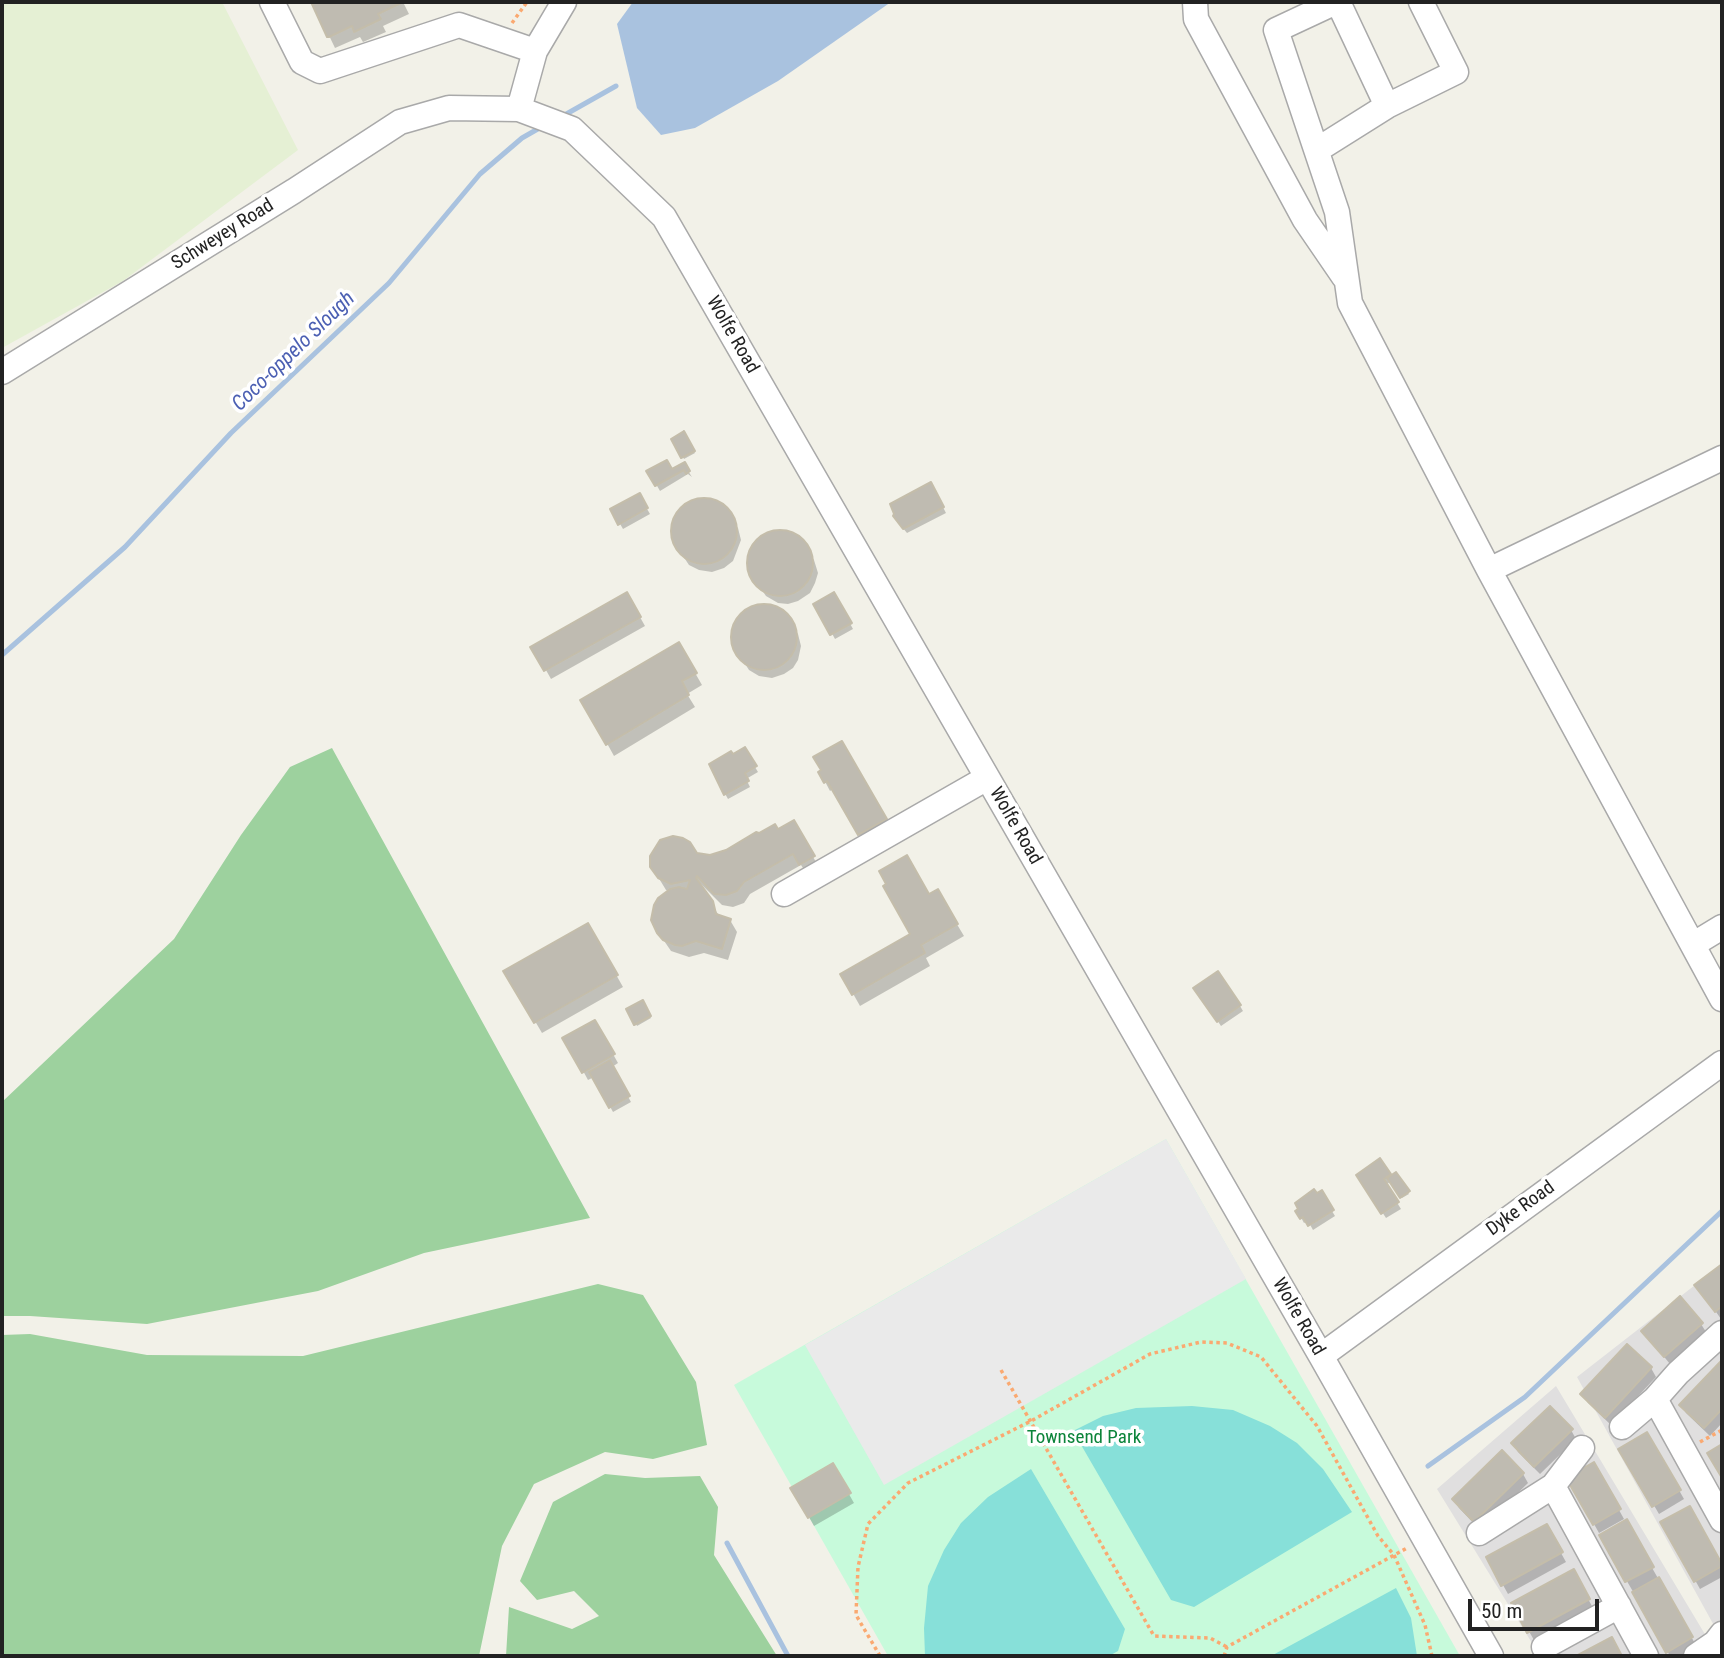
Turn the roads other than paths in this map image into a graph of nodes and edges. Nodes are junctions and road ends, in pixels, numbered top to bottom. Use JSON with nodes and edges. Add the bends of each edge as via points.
{"nodes":[{"id":1,"x":272,"y":2,"type":"edge"},
{"id":2,"x":564,"y":2,"type":"edge"},
{"id":3,"x":1195,"y":2,"type":"edge"},
{"id":4,"x":1337,"y":2,"type":"edge"},
{"id":5,"x":1421,"y":2,"type":"edge"},
{"id":6,"x":536,"y":51,"type":"junction"},
{"id":7,"x":1387,"y":106,"type":"junction"},
{"id":8,"x":449,"y":108,"type":"joint"},
{"id":9,"x":519,"y":108,"type":"junction"},
{"id":10,"x":1317,"y":150,"type":"junction"},
{"id":11,"x":1346,"y":280,"type":"junction"},
{"id":12,"x":2,"y":372,"type":"edge"},
{"id":13,"x":1722,"y":458,"type":"edge"},
{"id":14,"x":1489,"y":570,"type":"junction"},
{"id":15,"x":987,"y":778,"type":"junction"},
{"id":16,"x":784,"y":894,"type":"dead end"},
{"id":17,"x":1722,"y":927,"type":"edge"},
{"id":18,"x":1695,"y":944,"type":"junction"},
{"id":19,"x":1722,"y":999,"type":"edge"},
{"id":20,"x":1722,"y":1063,"type":"edge"},
{"id":21,"x":1722,"y":1333,"type":"edge"},
{"id":22,"x":1321,"y":1356,"type":"junction"},
{"id":23,"x":1656,"y":1399,"type":"junction"},
{"id":24,"x":1622,"y":1427,"type":"dead end"},
{"id":25,"x":1582,"y":1448,"type":"dead end"},
{"id":26,"x":1553,"y":1486,"type":"junction"},
{"id":27,"x":1722,"y":1520,"type":"edge"},
{"id":28,"x":1479,"y":1533,"type":"dead end"},
{"id":29,"x":1619,"y":1606,"type":"junction"},
{"id":30,"x":1722,"y":1634,"type":"edge"},
{"id":31,"x":1544,"y":1647,"type":"dead end"},
{"id":32,"x":1491,"y":1656,"type":"edge"},
{"id":33,"x":1646,"y":1656,"type":"edge"},
{"id":34,"x":1696,"y":1656,"type":"edge"}],
"edges":[{"from":1,"to":6,"type":"street","via":[[302,62],[320,71],[459,25]]},
{"from":2,"to":6,"type":"street"},
{"from":3,"to":11,"type":"street","via":[[1196,19],[1304,220]]},
{"from":4,"to":7,"type":"street"},
{"from":4,"to":10,"type":"street","via":[[1276,30]]},
{"from":5,"to":7,"type":"street","via":[[1456,72]]},
{"from":6,"to":9,"type":"street"},
{"from":7,"to":10,"type":"street"},
{"from":8,"to":9,"type":"street","name":"Wolfe Road"},
{"from":8,"to":12,"type":"street","name":"Schweyey Road","via":[[400,122]]},
{"from":9,"to":15,"type":"street","name":"Wolfe Road","via":[[572,129],[664,217]]},
{"from":10,"to":11,"type":"street","via":[[1337,212]]},
{"from":11,"to":14,"type":"street","via":[[1350,303]]},
{"from":13,"to":14,"type":"street"},
{"from":14,"to":18,"type":"street"},
{"from":15,"to":16,"type":"street"},
{"from":15,"to":22,"type":"street","name":"Wolfe Road"},
{"from":17,"to":18,"type":"street"},
{"from":18,"to":19,"type":"street"},
{"from":20,"to":22,"type":"street","name":"Dyke Road"},
{"from":21,"to":23,"type":"street"},
{"from":22,"to":32,"type":"street","name":"Wolfe Road"},
{"from":23,"to":24,"type":"street"},
{"from":23,"to":27,"type":"street"},
{"from":25,"to":26,"type":"street"},
{"from":26,"to":28,"type":"street"},
{"from":26,"to":29,"type":"street"},
{"from":29,"to":31,"type":"street"},
{"from":29,"to":33,"type":"street"},
{"from":30,"to":34,"type":"street"}]}
